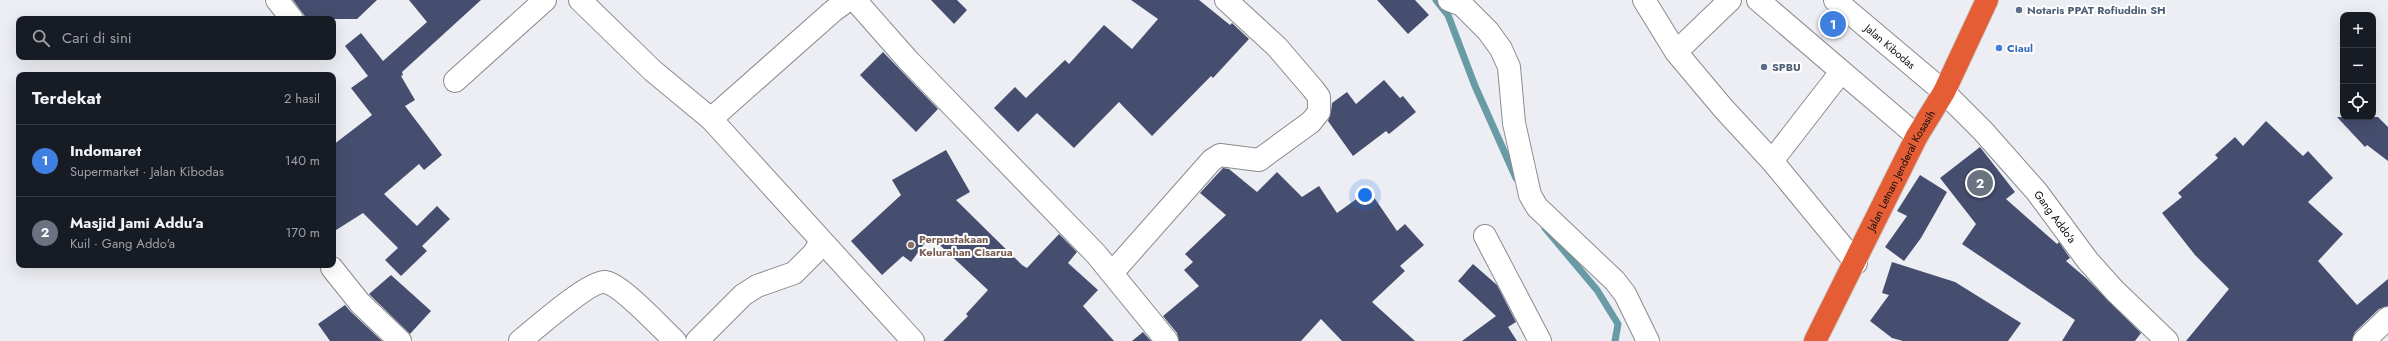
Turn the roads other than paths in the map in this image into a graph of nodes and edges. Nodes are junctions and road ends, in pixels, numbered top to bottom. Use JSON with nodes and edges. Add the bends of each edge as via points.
{"nodes":[{"id":1,"x":277,"y":0,"type":"edge"},
{"id":2,"x":545,"y":0,"type":"edge"},
{"id":3,"x":580,"y":0,"type":"edge"},
{"id":4,"x":848,"y":0,"type":"edge"},
{"id":5,"x":855,"y":0,"type":"edge"},
{"id":6,"x":1226,"y":0,"type":"edge"},
{"id":7,"x":1449,"y":0,"type":"edge"},
{"id":8,"x":1644,"y":0,"type":"edge"},
{"id":9,"x":1730,"y":0,"type":"edge"},
{"id":10,"x":1758,"y":0,"type":"edge"},
{"id":11,"x":1835,"y":0,"type":"edge"},
{"id":12,"x":1987,"y":0,"type":"edge"},
{"id":13,"x":290,"y":16,"type":"edge"},
{"id":14,"x":1676,"y":52,"type":"junction"},
{"id":15,"x":1841,"y":72,"type":"junction"},
{"id":16,"x":455,"y":81,"type":"dead end"},
{"id":17,"x":1944,"y":92,"type":"junction"},
{"id":18,"x":711,"y":119,"type":"junction"},
{"id":19,"x":1917,"y":136,"type":"junction"},
{"id":20,"x":1772,"y":161,"type":"junction"},
{"id":21,"x":1485,"y":236,"type":"dead end"},
{"id":22,"x":822,"y":241,"type":"junction"},
{"id":23,"x":1856,"y":264,"type":"junction"},
{"id":24,"x":332,"y":268,"type":"dead end"},
{"id":25,"x":1112,"y":272,"type":"junction"},
{"id":26,"x":2388,"y":318,"type":"edge"},
{"id":27,"x":400,"y":341,"type":"edge"},
{"id":28,"x":520,"y":341,"type":"edge"},
{"id":29,"x":675,"y":341,"type":"edge"},
{"id":30,"x":697,"y":341,"type":"edge"},
{"id":31,"x":913,"y":341,"type":"edge"},
{"id":32,"x":1167,"y":341,"type":"edge"},
{"id":33,"x":1540,"y":341,"type":"edge"},
{"id":34,"x":1648,"y":341,"type":"edge"},
{"id":35,"x":1815,"y":341,"type":"edge"},
{"id":36,"x":2167,"y":341,"type":"edge"},
{"id":37,"x":2364,"y":341,"type":"edge"}],
"edges":[{"from":1,"to":13,"type":"street"},
{"from":2,"to":16,"type":"street"},
{"from":3,"to":18,"type":"street","via":[[653,71]]},
{"from":4,"to":18,"type":"street"},
{"from":5,"to":25,"type":"street","via":[[907,59]]},
{"from":6,"to":25,"type":"street","via":[[1277,47],[1313,88],[1319,97],[1319,112],[1311,122],[1259,160],[1220,155],[1212,160]]},
{"from":7,"to":34,"type":"street","via":[[1462,5],[1488,31],[1509,67],[1514,123],[1530,195],[1545,217],[1596,263],[1625,294]]},
{"from":8,"to":14,"type":"street","via":[[1647,9]]},
{"from":9,"to":14,"type":"street"},
{"from":10,"to":15,"type":"street"},
{"from":11,"to":17,"type":"street","name":"Jalan Kibodas"},
{"from":12,"to":17,"type":"highway","name":"Jalan Letnan Jenderal Kosasih"},
{"from":14,"to":20,"type":"street"},
{"from":15,"to":19,"type":"street"},
{"from":15,"to":20,"type":"street"},
{"from":17,"to":19,"type":"highway","name":"Jalan Letnan Jenderal Kosasih"},
{"from":17,"to":36,"type":"street","name":"Gang Addo'a","via":[[2020,171],[2088,261],[2115,292]]},
{"from":18,"to":22,"type":"street"},
{"from":19,"to":23,"type":"highway","name":"Jalan Letnan Jenderal Kosasih"},
{"from":20,"to":23,"type":"street"},
{"from":21,"to":33,"type":"street"},
{"from":22,"to":30,"type":"street","via":[[794,273],[757,286],[743,295]]},
{"from":22,"to":31,"type":"street"},
{"from":23,"to":35,"type":"highway","name":"Jalan Letnan Jenderal Kosasih"},
{"from":24,"to":27,"type":"street","via":[[360,303]]},
{"from":25,"to":32,"type":"street"},
{"from":26,"to":37,"type":"street"},
{"from":28,"to":29,"type":"street","via":[[572,298],[596,283],[605,282],[620,289]]}]}
